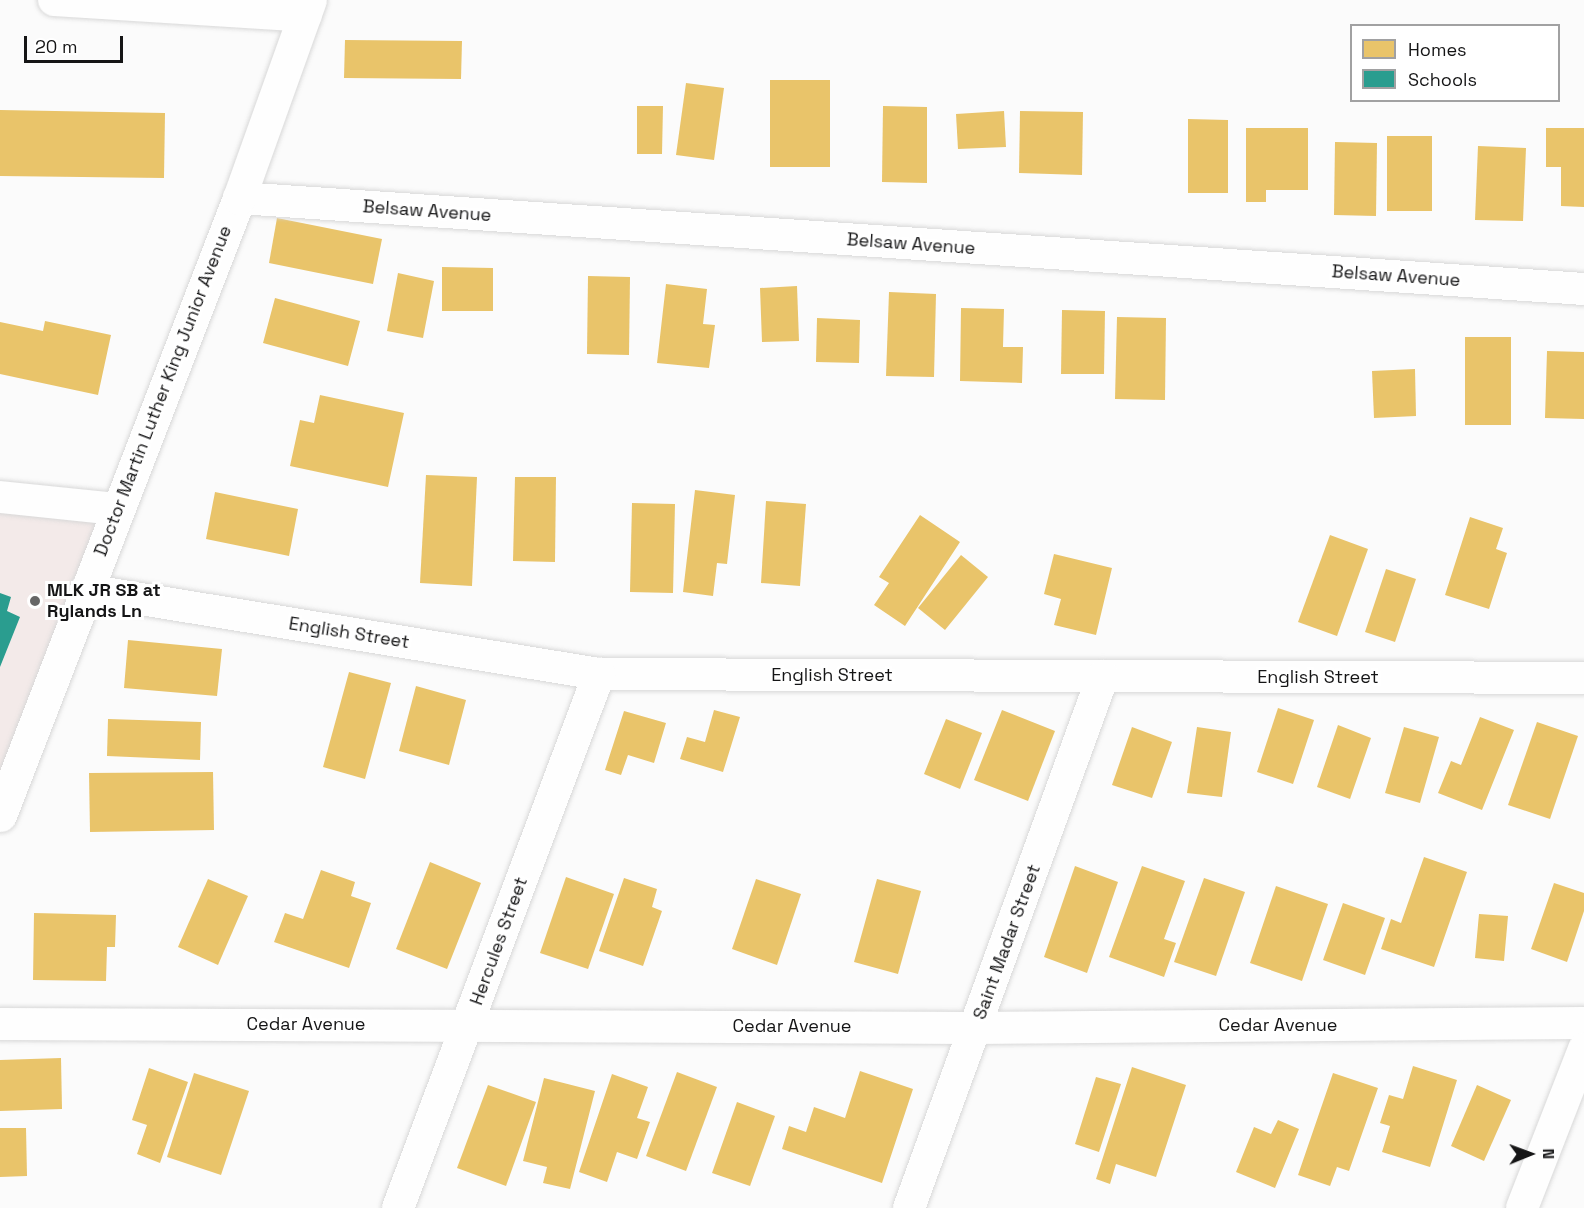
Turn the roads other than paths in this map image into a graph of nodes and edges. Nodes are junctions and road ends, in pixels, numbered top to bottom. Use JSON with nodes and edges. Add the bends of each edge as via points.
{"nodes":[{"id":1,"x":54,"y":0,"type":"edge"},
{"id":2,"x":308,"y":8,"type":"edge"},
{"id":3,"x":239,"y":198,"type":"junction"},
{"id":4,"x":1584,"y":289,"type":"edge"},
{"id":5,"x":0,"y":497,"type":"edge"},
{"id":6,"x":117,"y":509,"type":"junction"},
{"id":7,"x":86,"y":590,"type":"junction"},
{"id":8,"x":599,"y":674,"type":"junction"},
{"id":9,"x":1103,"y":676,"type":"junction"},
{"id":10,"x":1584,"y":678,"type":"edge"},
{"id":11,"x":0,"y":815,"type":"edge"},
{"id":12,"x":1584,"y":1023,"type":"edge"},
{"id":13,"x":0,"y":1024,"type":"edge"},
{"id":14,"x":468,"y":1025,"type":"junction"},
{"id":15,"x":976,"y":1028,"type":"junction"},
{"id":16,"x":1584,"y":1049,"type":"edge"},
{"id":17,"x":398,"y":1208,"type":"edge"},
{"id":18,"x":909,"y":1208,"type":"edge"},
{"id":19,"x":1522,"y":1208,"type":"edge"}],
"edges":[{"from":1,"to":2,"type":"street"},
{"from":2,"to":3,"type":"main road","name":"Doctor Martin Luther King Junior Avenue"},
{"from":3,"to":4,"type":"street","name":"Belsaw Avenue"},
{"from":3,"to":6,"type":"main road","name":"Doctor Martin Luther King Junior Avenue"},
{"from":5,"to":6,"type":"street"},
{"from":6,"to":7,"type":"main road","name":"Doctor Martin Luther King Junior Avenue"},
{"from":7,"to":8,"type":"street","name":"English Street"},
{"from":7,"to":11,"type":"main road","name":"Doctor Martin Luther King Junior Avenue"},
{"from":8,"to":9,"type":"street","name":"English Street"},
{"from":8,"to":14,"type":"street","name":"Hercules Street"},
{"from":9,"to":10,"type":"street","name":"English Street"},
{"from":9,"to":15,"type":"street","name":"Saint Madar Street"},
{"from":12,"to":15,"type":"street","name":"Cedar Avenue"},
{"from":13,"to":14,"type":"street","name":"Cedar Avenue"},
{"from":14,"to":15,"type":"street","name":"Cedar Avenue"},
{"from":14,"to":17,"type":"street","name":"Hercules Street"},
{"from":15,"to":18,"type":"street","name":"Saint Madar Street"},
{"from":16,"to":19,"type":"street"}]}
